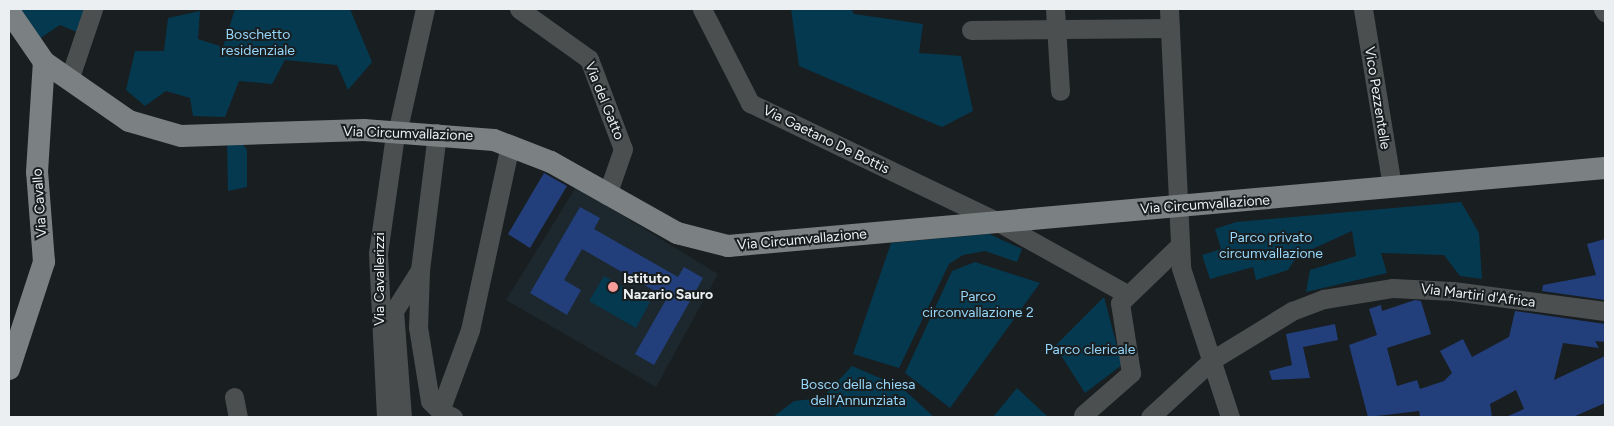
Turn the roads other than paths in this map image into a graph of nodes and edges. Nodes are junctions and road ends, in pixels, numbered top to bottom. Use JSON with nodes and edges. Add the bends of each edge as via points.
{"nodes":[{"id":1,"x":94,"y":9,"type":"edge"},
{"id":2,"x":425,"y":9,"type":"edge"},
{"id":3,"x":519,"y":9,"type":"edge"},
{"id":4,"x":702,"y":9,"type":"edge"},
{"id":5,"x":1055,"y":9,"type":"edge"},
{"id":6,"x":1169,"y":9,"type":"edge"},
{"id":7,"x":1363,"y":9,"type":"edge"},
{"id":8,"x":1603,"y":9,"type":"edge"},
{"id":9,"x":9,"y":11,"type":"edge"},
{"id":10,"x":1605,"y":12,"type":"edge"},
{"id":11,"x":1170,"y":28,"type":"junction"},
{"id":12,"x":1056,"y":29,"type":"junction"},
{"id":13,"x":971,"y":30,"type":"dead end"},
{"id":14,"x":44,"y":62,"type":"junction"},
{"id":15,"x":69,"y":80,"type":"junction"},
{"id":16,"x":1060,"y":91,"type":"dead end"},
{"id":17,"x":437,"y":133,"type":"junction"},
{"id":18,"x":510,"y":145,"type":"junction"},
{"id":19,"x":1605,"y":168,"type":"edge"},
{"id":20,"x":1392,"y":187,"type":"junction"},
{"id":21,"x":607,"y":195,"type":"junction"},
{"id":22,"x":1176,"y":206,"type":"junction"},
{"id":23,"x":998,"y":222,"type":"junction"},
{"id":24,"x":1179,"y":246,"type":"junction"},
{"id":25,"x":420,"y":270,"type":"junction"},
{"id":26,"x":1127,"y":294,"type":"junction"},
{"id":27,"x":1605,"y":312,"type":"edge"},
{"id":28,"x":14,"y":337,"type":"edge"},
{"id":29,"x":1212,"y":360,"type":"junction"},
{"id":30,"x":9,"y":369,"type":"edge"},
{"id":31,"x":234,"y":397,"type":"dead end"},
{"id":32,"x":446,"y":414,"type":"edge"},
{"id":33,"x":1083,"y":415,"type":"dead end"},
{"id":34,"x":238,"y":417,"type":"edge"},
{"id":35,"x":386,"y":417,"type":"edge"},
{"id":36,"x":402,"y":417,"type":"edge"},
{"id":37,"x":1150,"y":417,"type":"edge"},
{"id":38,"x":1230,"y":417,"type":"edge"}],
"edges":[{"from":1,"to":15,"type":"street"},
{"from":2,"to":35,"type":"street","name":"Via Cavallerizzi","via":[[397,133],[378,253]]},
{"from":3,"to":21,"type":"street","name":"Via del Gatto","via":[[589,59],[623,149]]},
{"from":4,"to":23,"type":"street","name":"Via Gaetano De Bottis","via":[[750,104]]},
{"from":5,"to":12,"type":"street"},
{"from":6,"to":11,"type":"street"},
{"from":7,"to":20,"type":"street","name":"Vico Pezzentelle"},
{"from":8,"to":10,"type":"street"},
{"from":9,"to":14,"type":"main road","name":"Via Circumvallazione"},
{"from":11,"to":12,"type":"street"},
{"from":11,"to":22,"type":"street"},
{"from":12,"to":13,"type":"street"},
{"from":12,"to":16,"type":"street"},
{"from":14,"to":15,"type":"main road","name":"Via Circumvallazione"},
{"from":14,"to":28,"type":"main road","name":"Via Cavallo","via":[[36,172],[44,262]]},
{"from":15,"to":17,"type":"main road","name":"Via Circumvallazione","via":[[129,121],[181,136]]},
{"from":17,"to":18,"type":"main road","name":"Via Circumvallazione"},
{"from":17,"to":25,"type":"street"},
{"from":18,"to":21,"type":"main road","name":"Via Circumvallazione","via":[[551,162]]},
{"from":18,"to":32,"type":"street","via":[[470,330]]},
{"from":19,"to":20,"type":"main road","name":"Via Circumvallazione"},
{"from":20,"to":22,"type":"main road","name":"Via Circumvallazione"},
{"from":21,"to":23,"type":"main road","name":"Via Circumvallazione","via":[[677,233],[728,246]]},
{"from":22,"to":23,"type":"main road","name":"Via Circumvallazione"},
{"from":22,"to":24,"type":"street"},
{"from":23,"to":26,"type":"street","name":"Via Gaetano De Bottis"},
{"from":24,"to":26,"type":"street"},
{"from":24,"to":29,"type":"street"},
{"from":25,"to":32,"type":"street","via":[[418,326],[430,401]]},
{"from":25,"to":36,"type":"street","via":[[394,311]]},
{"from":26,"to":33,"type":"street","via":[[1119,314],[1131,357],[1131,373]]},
{"from":27,"to":29,"type":"street","name":"Via Martiri d'Africa","via":[[1452,291],[1393,288],[1324,299],[1292,311]]},
{"from":28,"to":30,"type":"main road","name":"Via Cavallo"},
{"from":29,"to":37,"type":"street","name":"Via Martiri d'Africa"},
{"from":29,"to":38,"type":"street"},
{"from":31,"to":34,"type":"street"}]}
